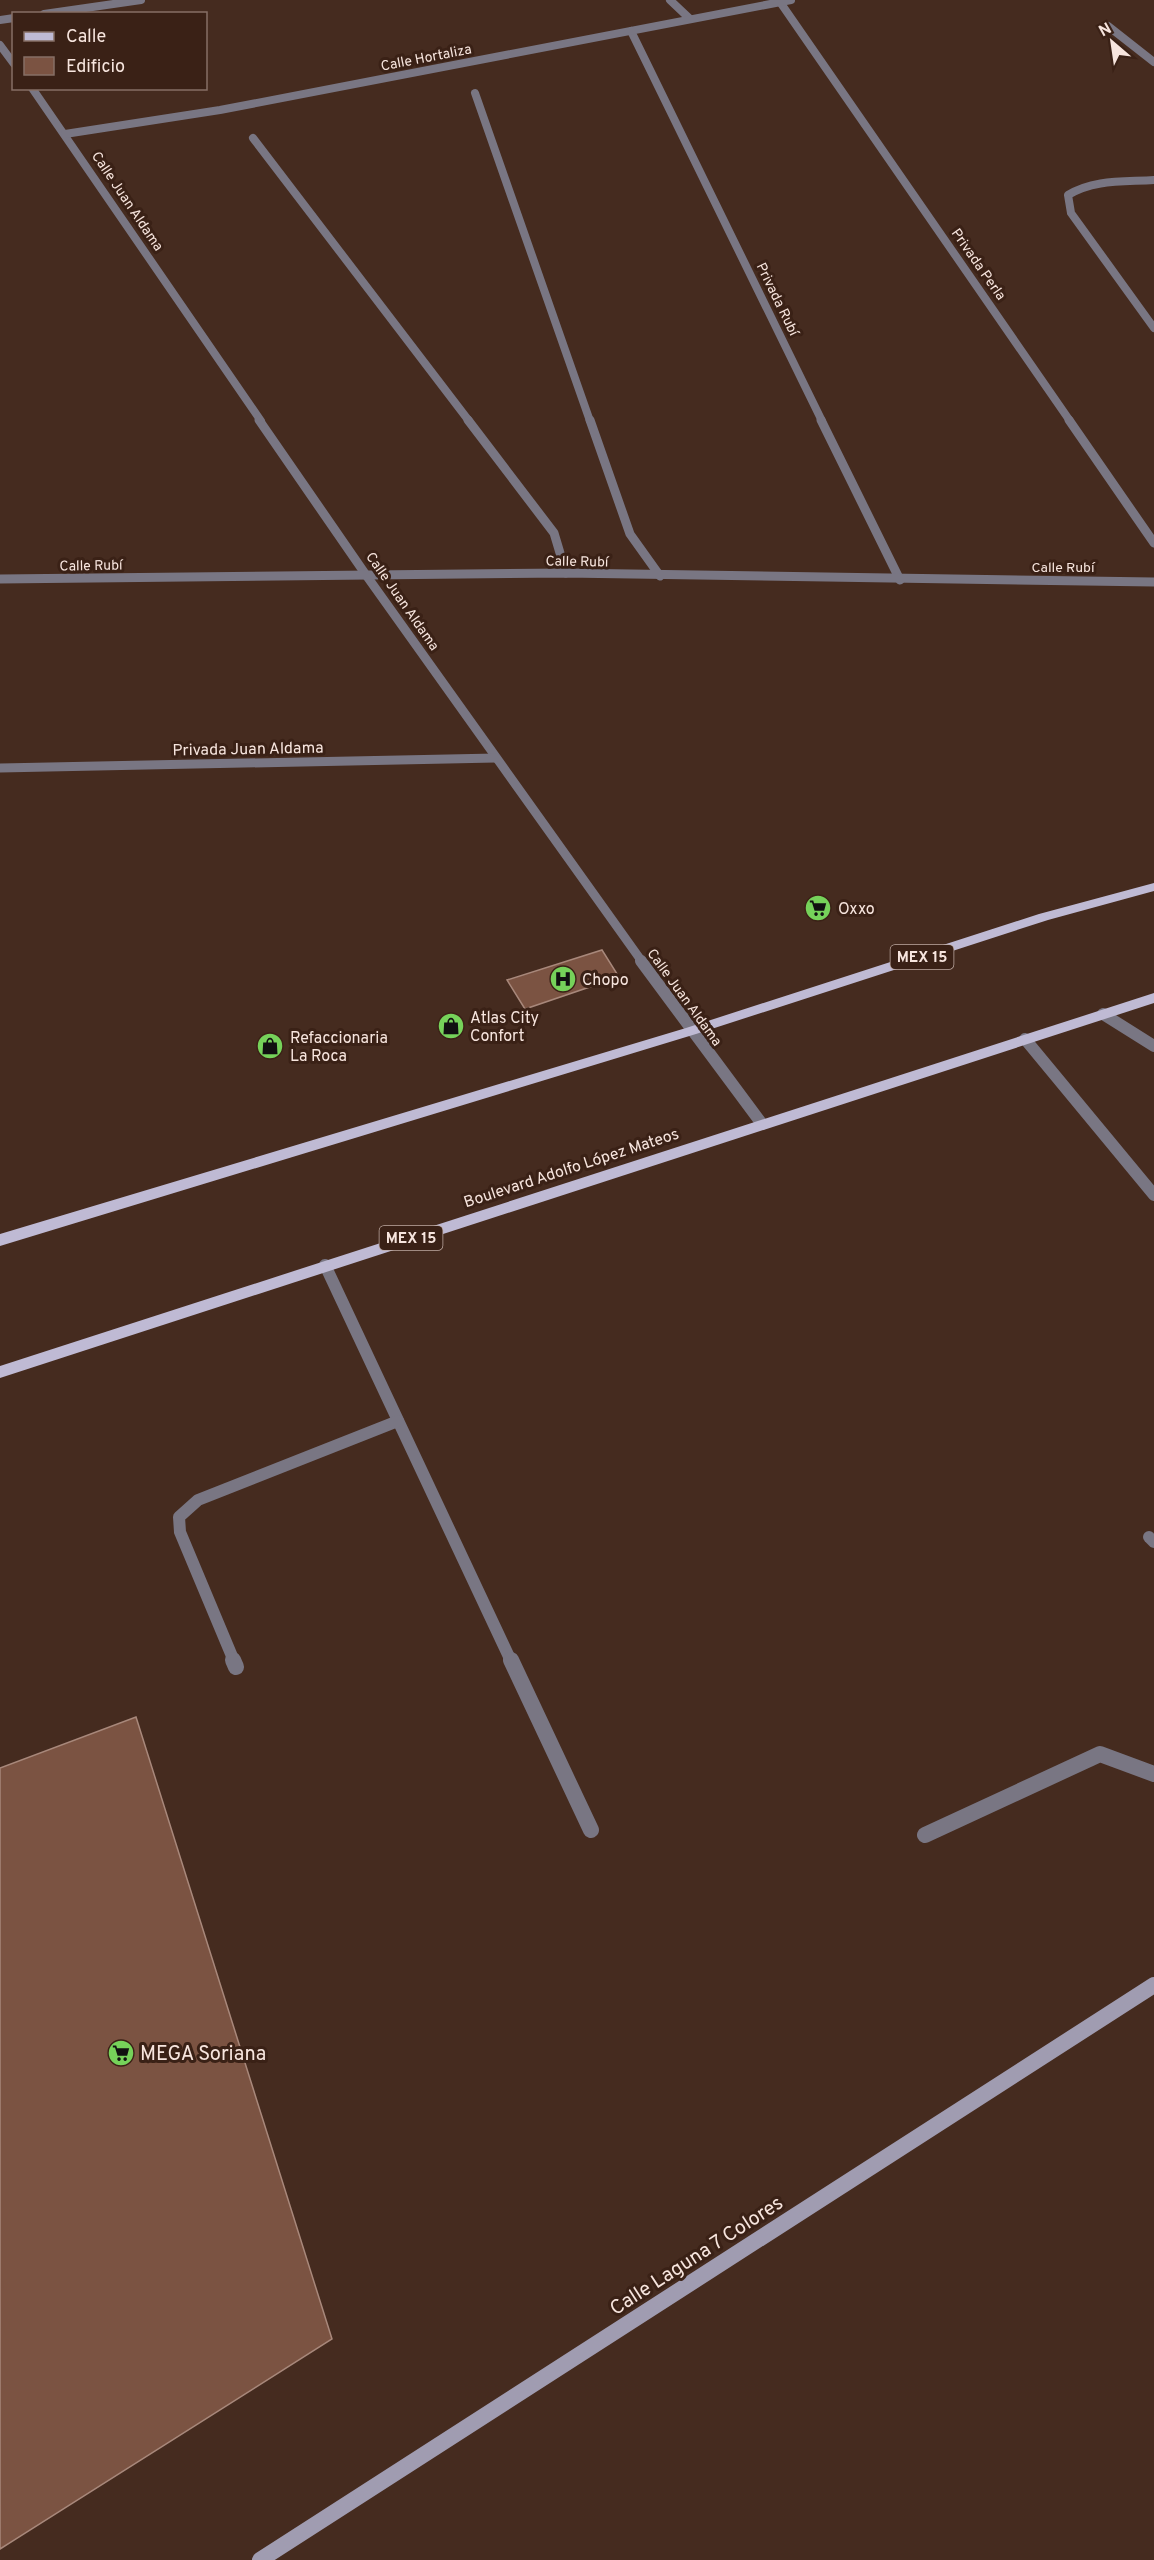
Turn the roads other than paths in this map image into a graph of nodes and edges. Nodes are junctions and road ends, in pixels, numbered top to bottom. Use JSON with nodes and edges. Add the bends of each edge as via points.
{"nodes":[{"id":1,"x":141,"y":0,"type":"edge"},
{"id":2,"x":670,"y":0,"type":"edge"},
{"id":3,"x":791,"y":0,"type":"edge"},
{"id":4,"x":780,"y":2,"type":"junction"},
{"id":5,"x":58,"y":12,"type":"edge"},
{"id":6,"x":689,"y":18,"type":"junction"},
{"id":7,"x":1108,"y":26,"type":"dead end"},
{"id":8,"x":631,"y":31,"type":"junction"},
{"id":9,"x":0,"y":45,"type":"edge"},
{"id":10,"x":12,"y":60,"type":"edge"},
{"id":11,"x":1154,"y":62,"type":"edge"},
{"id":12,"x":33,"y":90,"type":"edge"},
{"id":13,"x":475,"y":93,"type":"dead end"},
{"id":14,"x":65,"y":134,"type":"junction"},
{"id":15,"x":253,"y":138,"type":"dead end"},
{"id":16,"x":1154,"y":180,"type":"edge"},
{"id":17,"x":1154,"y":328,"type":"edge"},
{"id":18,"x":1154,"y":543,"type":"edge"},
{"id":19,"x":566,"y":573,"type":"junction"},
{"id":20,"x":366,"y":575,"type":"junction"},
{"id":21,"x":660,"y":576,"type":"junction"},
{"id":22,"x":0,"y":579,"type":"edge"},
{"id":23,"x":900,"y":580,"type":"junction"},
{"id":24,"x":1154,"y":582,"type":"edge"},
{"id":25,"x":496,"y":758,"type":"junction"},
{"id":26,"x":0,"y":768,"type":"edge"},
{"id":27,"x":1154,"y":886,"type":"edge"},
{"id":28,"x":1154,"y":998,"type":"edge"},
{"id":29,"x":1103,"y":1014,"type":"junction"},
{"id":30,"x":691,"y":1031,"type":"junction"},
{"id":31,"x":1025,"y":1039,"type":"junction"},
{"id":32,"x":1154,"y":1046,"type":"edge"},
{"id":33,"x":762,"y":1124,"type":"junction"},
{"id":34,"x":1154,"y":1195,"type":"edge"},
{"id":35,"x":0,"y":1240,"type":"edge"},
{"id":36,"x":325,"y":1266,"type":"junction"},
{"id":37,"x":0,"y":1372,"type":"edge"},
{"id":38,"x":398,"y":1422,"type":"junction"},
{"id":39,"x":236,"y":1667,"type":"dead end"},
{"id":40,"x":1154,"y":1774,"type":"edge"},
{"id":41,"x":591,"y":1830,"type":"dead end"},
{"id":42,"x":925,"y":1835,"type":"dead end"},
{"id":43,"x":1154,"y":1985,"type":"edge"},
{"id":44,"x":260,"y":2560,"type":"edge"}],
"edges":[{"from":1,"to":5,"type":"street"},
{"from":2,"to":6,"type":"street"},
{"from":3,"to":4,"type":"street","name":"Calle Hortaliza"},
{"from":4,"to":6,"type":"street","name":"Calle Hortaliza"},
{"from":4,"to":18,"type":"street","name":"Privada Perla"},
{"from":6,"to":8,"type":"street","name":"Calle Hortaliza"},
{"from":7,"to":11,"type":"street"},
{"from":8,"to":14,"type":"street","name":"Calle Hortaliza","via":[[220,110]]},
{"from":8,"to":23,"type":"street","name":"Privada Rubí"},
{"from":9,"to":10,"type":"street"},
{"from":12,"to":14,"type":"street","name":"Calle Juan Aldama"},
{"from":13,"to":21,"type":"street","via":[[630,534]]},
{"from":14,"to":20,"type":"street","name":"Calle Juan Aldama"},
{"from":15,"to":19,"type":"street","via":[[554,533]]},
{"from":16,"to":17,"type":"street","via":[[1094,184],[1068,195],[1071,213]]},
{"from":19,"to":20,"type":"street","name":"Calle Rubí"},
{"from":19,"to":21,"type":"street","name":"Calle Rubí"},
{"from":20,"to":22,"type":"street","name":"Calle Rubí"},
{"from":20,"to":25,"type":"street","name":"Calle Juan Aldama"},
{"from":21,"to":23,"type":"street","name":"Calle Rubí"},
{"from":23,"to":24,"type":"street","name":"Calle Rubí"},
{"from":25,"to":26,"type":"street","name":"Privada Juan Aldama"},
{"from":25,"to":30,"type":"street","name":"Calle Juan Aldama"},
{"from":27,"to":30,"type":"main road","number":"MEX 15","via":[[1044,917]]},
{"from":28,"to":29,"type":"main road","name":"Boulevard Adolfo López Mateos","number":"MEX 15"},
{"from":29,"to":31,"type":"main road","name":"Boulevard Adolfo López Mateos","number":"MEX 15"},
{"from":29,"to":32,"type":"street"},
{"from":30,"to":33,"type":"street","name":"Calle Juan Aldama"},
{"from":30,"to":35,"type":"main road","number":"MEX 15"},
{"from":31,"to":33,"type":"main road","name":"Boulevard Adolfo López Mateos","number":"MEX 15"},
{"from":31,"to":34,"type":"street"},
{"from":33,"to":36,"type":"main road","name":"Boulevard Adolfo López Mateos","number":"MEX 15"},
{"from":36,"to":37,"type":"main road","name":"Boulevard Adolfo López Mateos","number":"MEX 15"},
{"from":36,"to":38,"type":"street"},
{"from":38,"to":39,"type":"street","via":[[198,1500],[179,1517],[180,1532]]},
{"from":38,"to":41,"type":"street"},
{"from":40,"to":42,"type":"street","via":[[1100,1754]]},
{"from":43,"to":44,"type":"main road","name":"Calle Laguna 7 Colores"}]}
